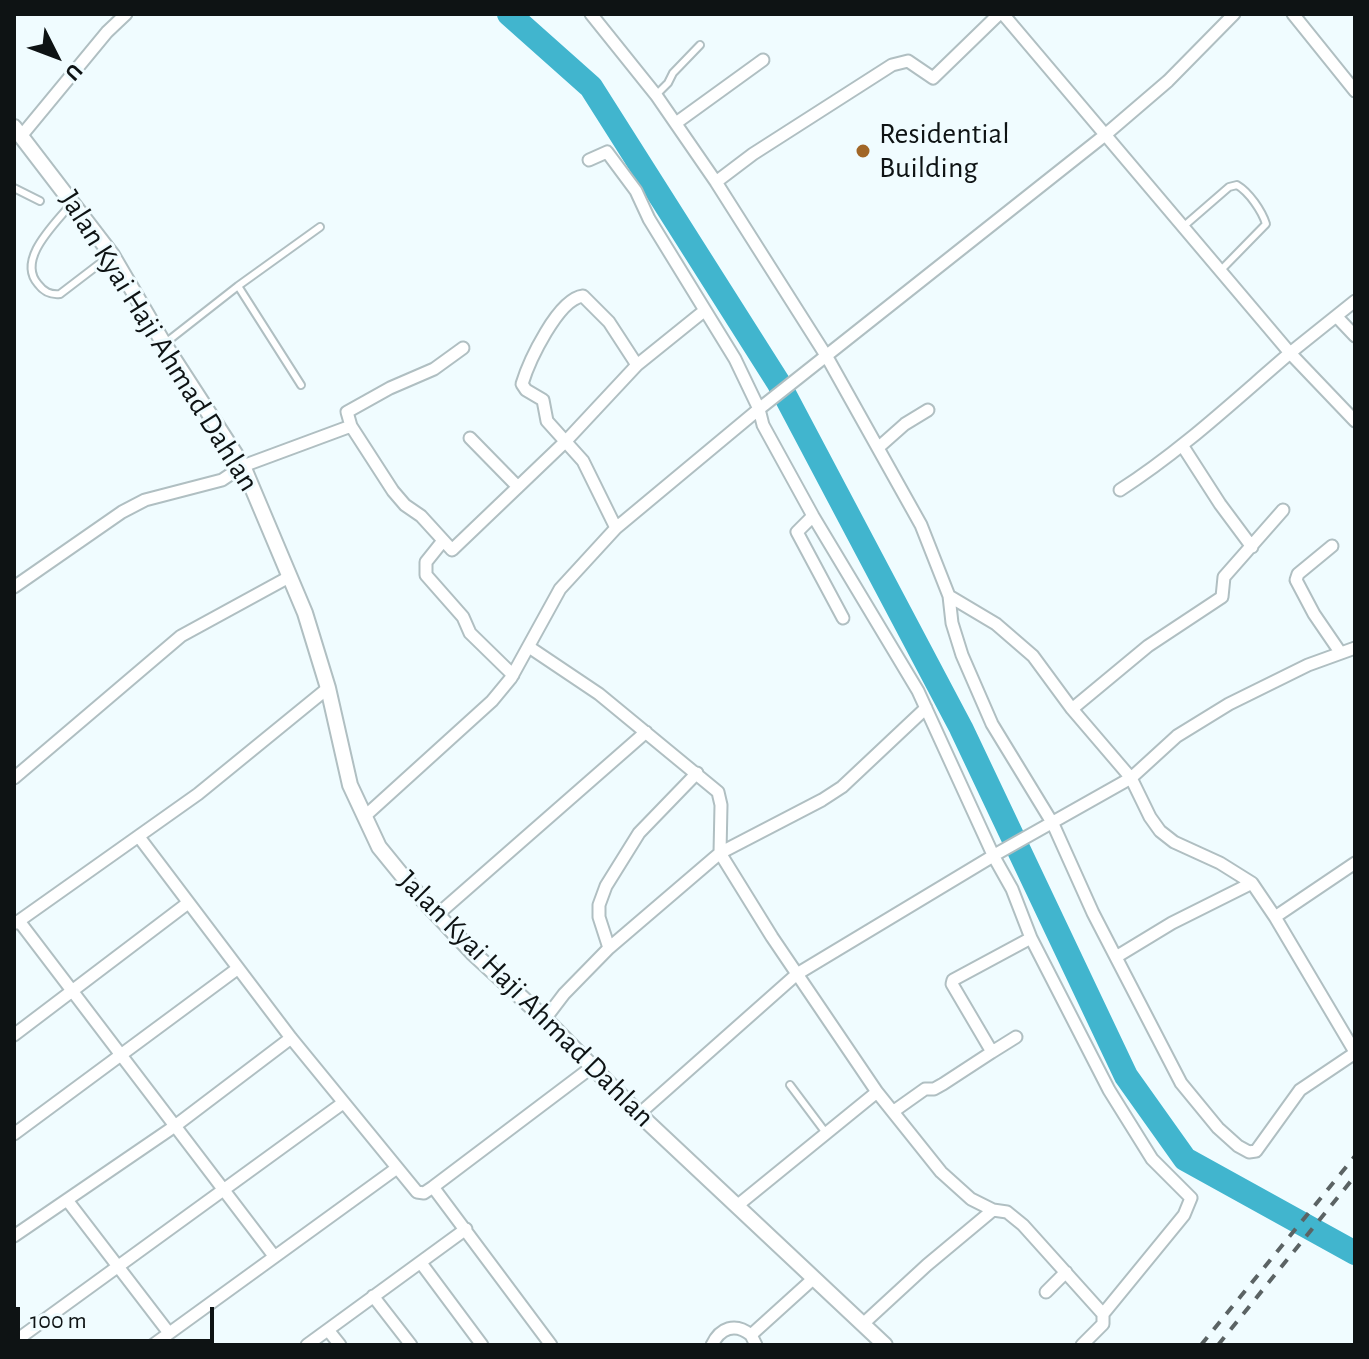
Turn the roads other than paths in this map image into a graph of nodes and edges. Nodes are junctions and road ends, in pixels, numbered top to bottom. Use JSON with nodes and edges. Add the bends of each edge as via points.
{"nodes":[{"id":1,"x":126,"y":14,"type":"edge"},
{"id":2,"x":591,"y":14,"type":"edge"},
{"id":3,"x":1001,"y":14,"type":"edge"},
{"id":4,"x":1234,"y":14,"type":"edge"},
{"id":5,"x":1293,"y":14,"type":"edge"},
{"id":6,"x":700,"y":45,"type":"dead end"},
{"id":7,"x":763,"y":60,"type":"dead end"},
{"id":8,"x":1355,"y":91,"type":"edge"},
{"id":9,"x":656,"y":95,"type":"junction"},
{"id":10,"x":676,"y":123,"type":"junction"},
{"id":11,"x":18,"y":131,"type":"edge"},
{"id":12,"x":1105,"y":135,"type":"junction"},
{"id":13,"x":589,"y":160,"type":"dead end"},
{"id":14,"x":716,"y":182,"type":"junction"},
{"id":15,"x":14,"y":188,"type":"edge"},
{"id":16,"x":40,"y":201,"type":"dead end"},
{"id":17,"x":73,"y":201,"type":"junction"},
{"id":18,"x":1184,"y":226,"type":"junction"},
{"id":19,"x":320,"y":227,"type":"dead end"},
{"id":20,"x":112,"y":255,"type":"junction"},
{"id":21,"x":1221,"y":270,"type":"junction"},
{"id":22,"x":238,"y":286,"type":"junction"},
{"id":23,"x":1355,"y":301,"type":"edge"},
{"id":24,"x":704,"y":311,"type":"junction"},
{"id":25,"x":1337,"y":317,"type":"junction"},
{"id":26,"x":1355,"y":336,"type":"edge"},
{"id":27,"x":164,"y":344,"type":"junction"},
{"id":28,"x":463,"y":348,"type":"dead end"},
{"id":29,"x":1290,"y":353,"type":"junction"},
{"id":30,"x":827,"y":357,"type":"junction"},
{"id":31,"x":637,"y":365,"type":"junction"},
{"id":32,"x":301,"y":385,"type":"dead end"},
{"id":33,"x":763,"y":407,"type":"junction"},
{"id":34,"x":928,"y":410,"type":"dead end"},
{"id":35,"x":1355,"y":421,"type":"edge"},
{"id":36,"x":351,"y":426,"type":"junction"},
{"id":37,"x":470,"y":438,"type":"dead end"},
{"id":38,"x":566,"y":441,"type":"junction"},
{"id":39,"x":1182,"y":445,"type":"junction"},
{"id":40,"x":879,"y":447,"type":"junction"},
{"id":41,"x":243,"y":466,"type":"junction"},
{"id":42,"x":518,"y":487,"type":"junction"},
{"id":43,"x":1120,"y":490,"type":"dead end"},
{"id":44,"x":1283,"y":510,"type":"dead end"},
{"id":45,"x":813,"y":516,"type":"junction"},
{"id":46,"x":616,"y":528,"type":"junction"},
{"id":47,"x":442,"y":542,"type":"junction"},
{"id":48,"x":1332,"y":546,"type":"dead end"},
{"id":49,"x":1252,"y":547,"type":"junction"},
{"id":50,"x":289,"y":577,"type":"junction"},
{"id":51,"x":14,"y":587,"type":"edge"},
{"id":52,"x":949,"y":596,"type":"junction"},
{"id":53,"x":843,"y":618,"type":"dead end"},
{"id":54,"x":529,"y":647,"type":"junction"},
{"id":55,"x":1355,"y":648,"type":"edge"},
{"id":56,"x":1340,"y":652,"type":"junction"},
{"id":57,"x":513,"y":675,"type":"junction"},
{"id":58,"x":328,"y":688,"type":"junction"},
{"id":59,"x":926,"y":708,"type":"junction"},
{"id":60,"x":1072,"y":709,"type":"junction"},
{"id":61,"x":646,"y":732,"type":"junction"},
{"id":62,"x":697,"y":773,"type":"junction"},
{"id":63,"x":14,"y":778,"type":"edge"},
{"id":64,"x":1131,"y":778,"type":"junction"},
{"id":65,"x":364,"y":817,"type":"junction"},
{"id":66,"x":1053,"y":824,"type":"junction"},
{"id":67,"x":139,"y":837,"type":"junction"},
{"id":68,"x":720,"y":853,"type":"junction"},
{"id":69,"x":996,"y":855,"type":"junction"},
{"id":70,"x":1355,"y":863,"type":"edge"},
{"id":71,"x":1252,"y":883,"type":"junction"},
{"id":72,"x":188,"y":903,"type":"junction"},
{"id":73,"x":437,"y":915,"type":"junction"},
{"id":74,"x":1275,"y":917,"type":"junction"},
{"id":75,"x":16,"y":922,"type":"edge"},
{"id":76,"x":1031,"y":938,"type":"junction"},
{"id":77,"x":609,"y":948,"type":"junction"},
{"id":78,"x":1116,"y":957,"type":"junction"},
{"id":79,"x":237,"y":969,"type":"junction"},
{"id":80,"x":797,"y":974,"type":"junction"},
{"id":81,"x":72,"y":991,"type":"junction"},
{"id":82,"x":545,"y":1019,"type":"junction"},
{"id":83,"x":14,"y":1035,"type":"edge"},
{"id":84,"x":1016,"y":1037,"type":"dead end"},
{"id":85,"x":291,"y":1038,"type":"junction"},
{"id":86,"x":992,"y":1052,"type":"junction"},
{"id":87,"x":1355,"y":1052,"type":"edge"},
{"id":88,"x":122,"y":1056,"type":"junction"},
{"id":89,"x":592,"y":1067,"type":"junction"},
{"id":90,"x":790,"y":1085,"type":"dead end"},
{"id":91,"x":877,"y":1092,"type":"junction"},
{"id":92,"x":343,"y":1103,"type":"junction"},
{"id":93,"x":894,"y":1111,"type":"junction"},
{"id":94,"x":639,"y":1114,"type":"junction"},
{"id":95,"x":175,"y":1126,"type":"junction"},
{"id":96,"x":826,"y":1133,"type":"junction"},
{"id":97,"x":14,"y":1134,"type":"edge"},
{"id":98,"x":397,"y":1168,"type":"junction"},
{"id":99,"x":433,"y":1187,"type":"junction"},
{"id":100,"x":223,"y":1190,"type":"junction"},
{"id":101,"x":67,"y":1200,"type":"junction"},
{"id":102,"x":738,"y":1205,"type":"junction"},
{"id":103,"x":993,"y":1210,"type":"junction"},
{"id":104,"x":466,"y":1229,"type":"junction"},
{"id":105,"x":14,"y":1236,"type":"edge"},
{"id":106,"x":274,"y":1256,"type":"junction"},
{"id":107,"x":421,"y":1263,"type":"junction"},
{"id":108,"x":118,"y":1266,"type":"junction"},
{"id":109,"x":1066,"y":1272,"type":"junction"},
{"id":110,"x":814,"y":1278,"type":"junction"},
{"id":111,"x":1046,"y":1292,"type":"dead end"},
{"id":112,"x":373,"y":1296,"type":"junction"},
{"id":113,"x":1103,"y":1314,"type":"junction"},
{"id":114,"x":864,"y":1323,"type":"junction"},
{"id":115,"x":328,"y":1330,"type":"junction"},
{"id":116,"x":169,"y":1333,"type":"junction"},
{"id":117,"x":754,"y":1340,"type":"edge"},
{"id":118,"x":14,"y":1342,"type":"edge"},
{"id":119,"x":153,"y":1345,"type":"edge"},
{"id":120,"x":307,"y":1345,"type":"edge"},
{"id":121,"x":340,"y":1345,"type":"edge"},
{"id":122,"x":411,"y":1345,"type":"edge"},
{"id":123,"x":482,"y":1345,"type":"edge"},
{"id":124,"x":551,"y":1345,"type":"edge"},
{"id":125,"x":712,"y":1345,"type":"edge"},
{"id":126,"x":885,"y":1345,"type":"edge"},
{"id":127,"x":1082,"y":1345,"type":"edge"}],
"edges":[{"from":1,"to":11,"type":"street"},
{"from":2,"to":9,"type":"street"},
{"from":3,"to":12,"type":"street"},
{"from":3,"to":14,"type":"street","via":[[933,78],[912,63],[898,62]]},
{"from":4,"to":12,"type":"street"},
{"from":5,"to":8,"type":"street"},
{"from":6,"to":9,"type":"lane"},
{"from":7,"to":10,"type":"street"},
{"from":9,"to":10,"type":"street"},
{"from":10,"to":14,"type":"street"},
{"from":11,"to":17,"type":"street","name":"Jalan Kyai Haji Ahmad Dahlan"},
{"from":12,"to":18,"type":"street"},
{"from":12,"to":30,"type":"street"},
{"from":13,"to":24,"type":"street","via":[[609,154]]},
{"from":14,"to":30,"type":"street"},
{"from":15,"to":16,"type":"lane"},
{"from":17,"to":20,"type":"street","name":"Jalan Kyai Haji Ahmad Dahlan"},
{"from":17,"to":20,"type":"lane","via":[[34,254],[34,280],[46,292],[60,294]]},
{"from":18,"to":21,"type":"street"},
{"from":18,"to":21,"type":"lane","via":[[1229,187],[1243,189],[1266,224]]},
{"from":19,"to":22,"type":"lane"},
{"from":20,"to":27,"type":"street","name":"Jalan Kyai Haji Ahmad Dahlan"},
{"from":21,"to":29,"type":"street"},
{"from":22,"to":27,"type":"lane"},
{"from":22,"to":32,"type":"lane"},
{"from":23,"to":25,"type":"street"},
{"from":24,"to":31,"type":"street"},
{"from":24,"to":33,"type":"street"},
{"from":25,"to":26,"type":"street"},
{"from":25,"to":29,"type":"street"},
{"from":27,"to":41,"type":"street","name":"Jalan Kyai Haji Ahmad Dahlan"},
{"from":28,"to":36,"type":"street","via":[[434,369],[350,409]]},
{"from":29,"to":35,"type":"street"},
{"from":29,"to":39,"type":"street"},
{"from":30,"to":33,"type":"street"},
{"from":30,"to":40,"type":"street"},
{"from":31,"to":38,"type":"street"},
{"from":31,"to":38,"type":"street","via":[[593,305],[583,296],[569,303],[539,345],[522,384],[543,400],[545,418]]},
{"from":33,"to":45,"type":"street","via":[[763,425]]},
{"from":33,"to":46,"type":"street"},
{"from":34,"to":40,"type":"street"},
{"from":36,"to":41,"type":"street"},
{"from":36,"to":47,"type":"street","via":[[393,491]]},
{"from":37,"to":42,"type":"street"},
{"from":38,"to":42,"type":"street"},
{"from":38,"to":46,"type":"street","via":[[583,461]]},
{"from":39,"to":43,"type":"street"},
{"from":39,"to":49,"type":"street"},
{"from":40,"to":52,"type":"street","via":[[921,525]]},
{"from":41,"to":50,"type":"street","name":"Jalan Kyai Haji Ahmad Dahlan"},
{"from":41,"to":51,"type":"street","via":[[222,480],[145,500],[122,512]]},
{"from":42,"to":47,"type":"street","via":[[454,550]]},
{"from":44,"to":49,"type":"street"},
{"from":45,"to":53,"type":"street","via":[[797,532]]},
{"from":45,"to":59,"type":"street"},
{"from":46,"to":54,"type":"street","via":[[560,589]]},
{"from":47,"to":57,"type":"street","via":[[426,562],[426,575],[463,617],[470,633]]},
{"from":48,"to":56,"type":"street","via":[[1296,580]]},
{"from":49,"to":60,"type":"street","via":[[1224,577],[1222,597],[1148,646]]},
{"from":50,"to":58,"type":"street","name":"Jalan Kyai Haji Ahmad Dahlan"},
{"from":50,"to":63,"type":"street","via":[[181,636]]},
{"from":52,"to":60,"type":"street","via":[[1025,648]]},
{"from":52,"to":66,"type":"street","via":[[962,655],[992,724]]},
{"from":54,"to":57,"type":"street"},
{"from":54,"to":61,"type":"street"},
{"from":55,"to":56,"type":"street"},
{"from":56,"to":64,"type":"street","via":[[1216,712],[1177,736]]},
{"from":57,"to":65,"type":"street","via":[[492,701]]},
{"from":58,"to":65,"type":"street","name":"Jalan Kyai Haji Ahmad Dahlan","via":[[350,785]]},
{"from":58,"to":67,"type":"street"},
{"from":59,"to":68,"type":"street","via":[[842,787]]},
{"from":59,"to":69,"type":"street"},
{"from":60,"to":64,"type":"street"},
{"from":61,"to":62,"type":"street"},
{"from":61,"to":73,"type":"street"},
{"from":62,"to":68,"type":"street","via":[[721,797]]},
{"from":62,"to":77,"type":"street","via":[[639,833],[606,886],[599,917]]},
{"from":64,"to":66,"type":"street"},
{"from":64,"to":71,"type":"street","via":[[1160,831]]},
{"from":65,"to":73,"type":"street","name":"Jalan Kyai Haji Ahmad Dahlan","via":[[379,847]]},
{"from":66,"to":69,"type":"street"},
{"from":66,"to":78,"type":"street"},
{"from":67,"to":72,"type":"street"},
{"from":67,"to":75,"type":"street"},
{"from":68,"to":77,"type":"street"},
{"from":68,"to":80,"type":"street"},
{"from":69,"to":76,"type":"street"},
{"from":69,"to":80,"type":"street"},
{"from":70,"to":74,"type":"street"},
{"from":71,"to":74,"type":"street"},
{"from":71,"to":78,"type":"street"},
{"from":72,"to":79,"type":"street"},
{"from":72,"to":81,"type":"street"},
{"from":73,"to":82,"type":"street","name":"Jalan Kyai Haji Ahmad Dahlan"},
{"from":74,"to":87,"type":"street"},
{"from":75,"to":81,"type":"street"},
{"from":76,"to":86,"type":"street","via":[[953,980]]},
{"from":76,"to":113,"type":"street","via":[[1143,1148],[1191,1198],[1184,1215]]},
{"from":77,"to":82,"type":"street"},
{"from":78,"to":87,"type":"street","via":[[1181,1083],[1218,1128],[1249,1152],[1261,1145],[1300,1090]]},
{"from":79,"to":85,"type":"street"},
{"from":79,"to":88,"type":"street"},
{"from":80,"to":91,"type":"street"},
{"from":80,"to":94,"type":"street"},
{"from":81,"to":83,"type":"street"},
{"from":81,"to":88,"type":"street"},
{"from":82,"to":89,"type":"street","name":"Jalan Kyai Haji Ahmad Dahlan"},
{"from":84,"to":86,"type":"street"},
{"from":85,"to":92,"type":"street"},
{"from":85,"to":95,"type":"street"},
{"from":86,"to":93,"type":"street"},
{"from":88,"to":95,"type":"street"},
{"from":88,"to":97,"type":"street"},
{"from":89,"to":94,"type":"street","name":"Jalan Kyai Haji Ahmad Dahlan"},
{"from":89,"to":99,"type":"street"},
{"from":90,"to":96,"type":"lane"},
{"from":91,"to":93,"type":"street"},
{"from":91,"to":96,"type":"street"},
{"from":92,"to":98,"type":"street"},
{"from":92,"to":100,"type":"street"},
{"from":93,"to":103,"type":"street","via":[[941,1172],[971,1199]]},
{"from":94,"to":102,"type":"street","name":"Jalan Kyai Haji Ahmad Dahlan"},
{"from":95,"to":100,"type":"street"},
{"from":95,"to":101,"type":"street"},
{"from":96,"to":102,"type":"street"},
{"from":98,"to":99,"type":"street","via":[[417,1192]]},
{"from":98,"to":106,"type":"street"},
{"from":99,"to":104,"type":"street"},
{"from":100,"to":106,"type":"street"},
{"from":100,"to":108,"type":"street"},
{"from":101,"to":105,"type":"street"},
{"from":101,"to":108,"type":"street"},
{"from":102,"to":110,"type":"street","name":"Jalan Kyai Haji Ahmad Dahlan"},
{"from":103,"to":109,"type":"street","via":[[1007,1212],[1023,1225]]},
{"from":103,"to":114,"type":"street"},
{"from":104,"to":107,"type":"street"},
{"from":104,"to":124,"type":"street"},
{"from":106,"to":116,"type":"street"},
{"from":107,"to":112,"type":"street"},
{"from":107,"to":123,"type":"street"},
{"from":108,"to":116,"type":"street"},
{"from":108,"to":118,"type":"street"},
{"from":109,"to":111,"type":"street"},
{"from":109,"to":113,"type":"street"},
{"from":110,"to":114,"type":"street","name":"Jalan Kyai Haji Ahmad Dahlan"},
{"from":110,"to":117,"type":"street"},
{"from":112,"to":115,"type":"street"},
{"from":112,"to":122,"type":"street"},
{"from":113,"to":127,"type":"street","via":[[1103,1324]]},
{"from":114,"to":126,"type":"street","name":"Jalan Kyai Haji Ahmad Dahlan"},
{"from":115,"to":120,"type":"street"},
{"from":115,"to":121,"type":"street"},
{"from":116,"to":119,"type":"street"},
{"from":117,"to":125,"type":"street","via":[[735,1327],[717,1335]]}]}
